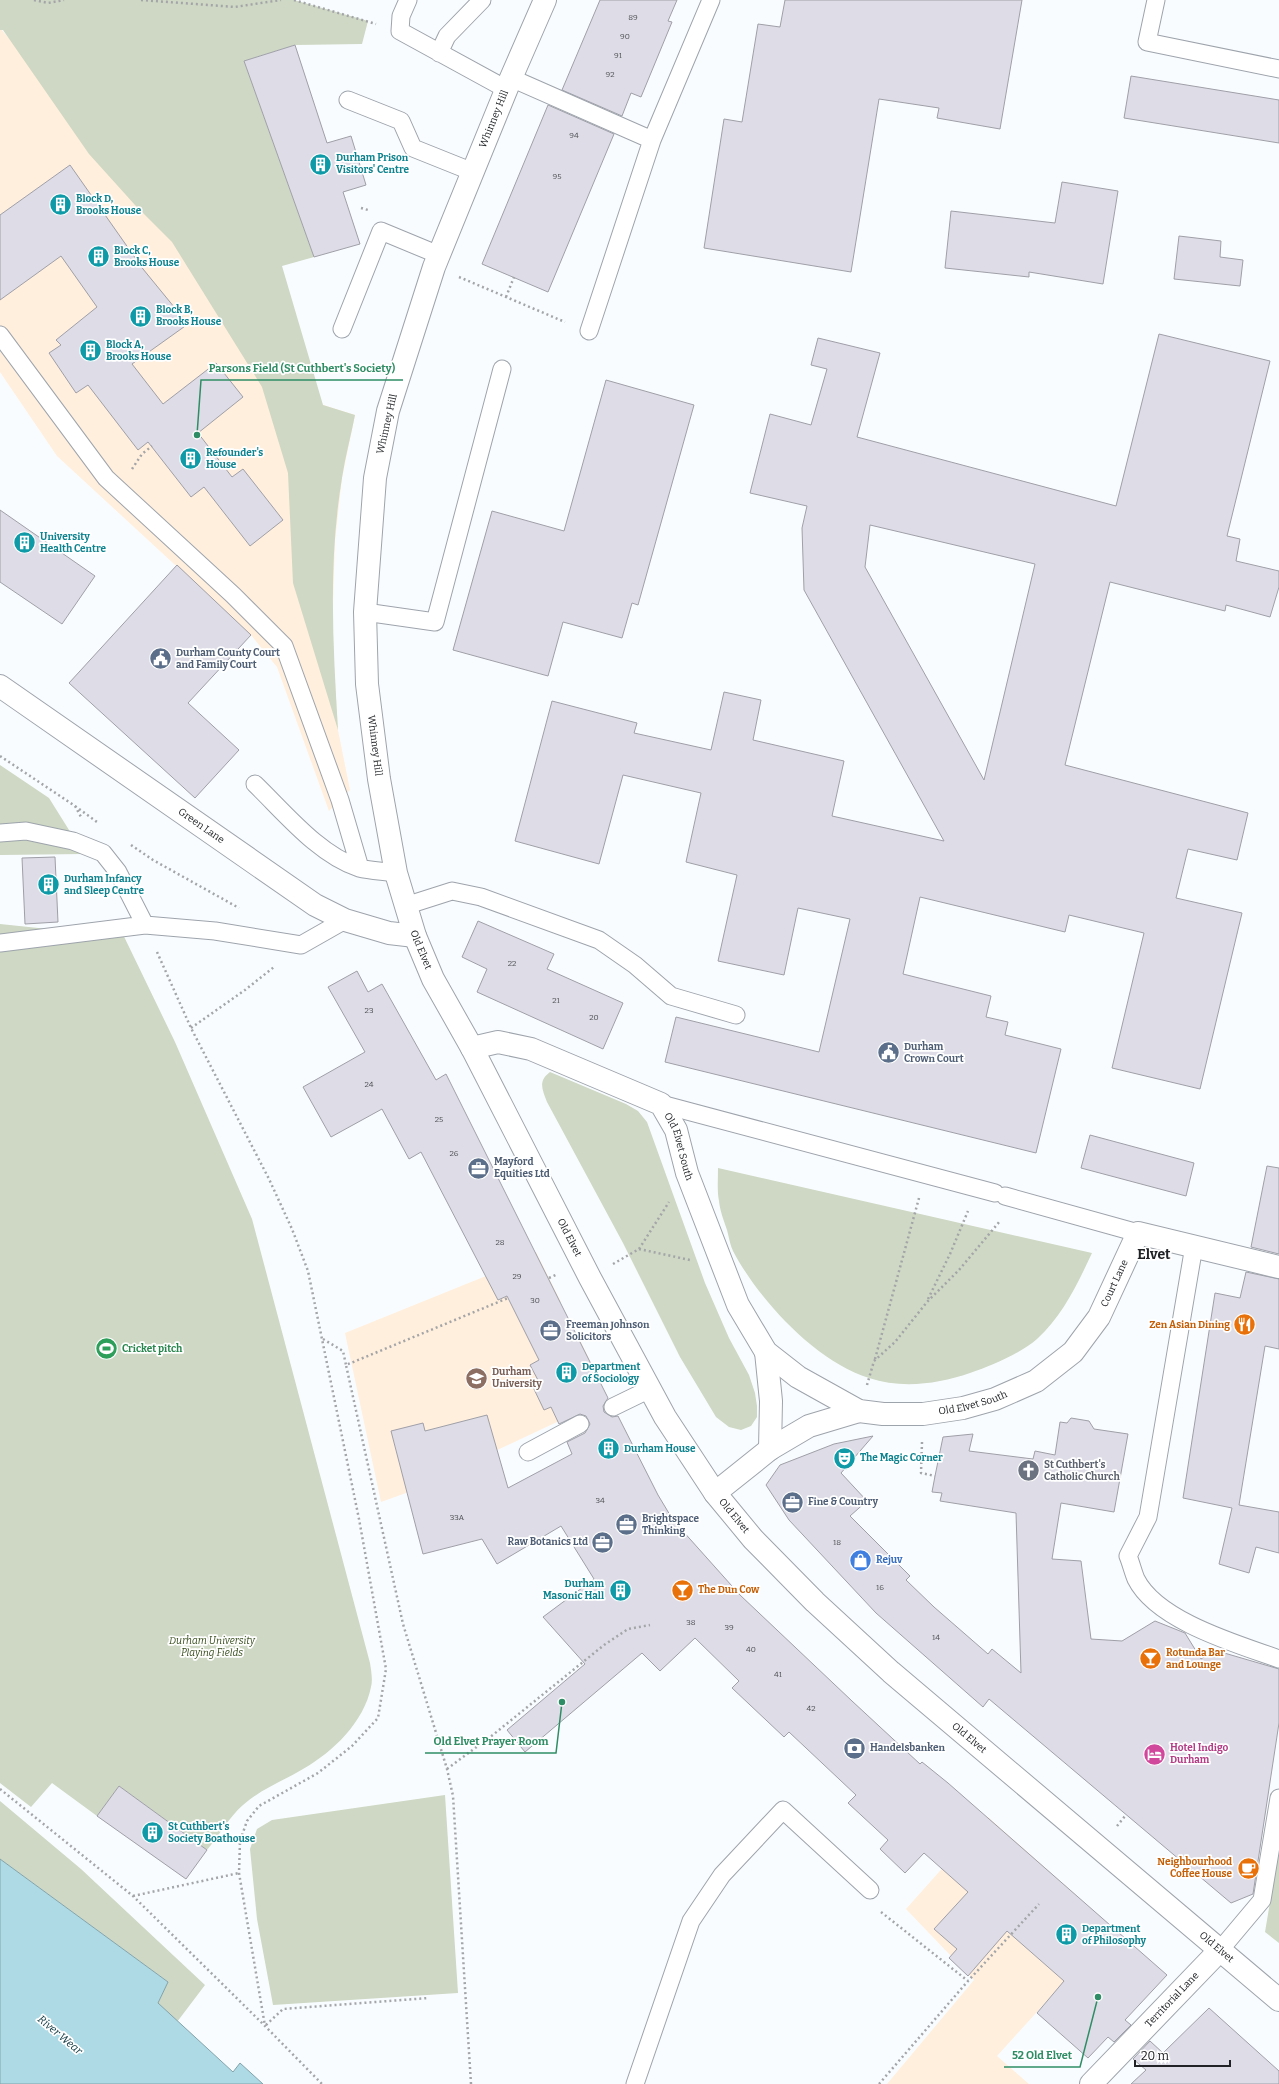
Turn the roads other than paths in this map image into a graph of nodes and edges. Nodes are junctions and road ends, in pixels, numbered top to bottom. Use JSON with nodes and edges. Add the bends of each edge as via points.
{"nodes":[{"id":1,"x":408,"y":0,"type":"edge"},
{"id":2,"x":482,"y":0,"type":"edge"},
{"id":3,"x":545,"y":0,"type":"edge"},
{"id":4,"x":711,"y":0,"type":"edge"},
{"id":5,"x":1156,"y":0,"type":"edge"},
{"id":6,"x":439,"y":53,"type":"junction"},
{"id":7,"x":1279,"y":69,"type":"edge"},
{"id":8,"x":508,"y":83,"type":"junction"},
{"id":9,"x":348,"y":100,"type":"dead end"},
{"id":10,"x":652,"y":140,"type":"junction"},
{"id":11,"x":473,"y":172,"type":"junction"},
{"id":12,"x":437,"y":261,"type":"junction"},
{"id":13,"x":342,"y":329,"type":"dead end"},
{"id":14,"x":589,"y":331,"type":"road end"},
{"id":15,"x":0,"y":335,"type":"edge"},
{"id":16,"x":502,"y":370,"type":"dead end"},
{"id":17,"x":365,"y":612,"type":"junction"},
{"id":18,"x":0,"y":686,"type":"edge"},
{"id":19,"x":255,"y":784,"type":"dead end"},
{"id":20,"x":0,"y":833,"type":"edge"},
{"id":21,"x":360,"y":868,"type":"junction"},
{"id":22,"x":396,"y":873,"type":"junction"},
{"id":23,"x":405,"y":906,"type":"junction"},
{"id":24,"x":345,"y":920,"type":"junction"},
{"id":25,"x":145,"y":925,"type":"junction"},
{"id":26,"x":415,"y":936,"type":"junction"},
{"id":27,"x":0,"y":943,"type":"edge"},
{"id":28,"x":736,"y":1015,"type":"dead end"},
{"id":29,"x":472,"y":1048,"type":"junction"},
{"id":30,"x":661,"y":1104,"type":"junction"},
{"id":31,"x":1138,"y":1233,"type":"junction"},
{"id":32,"x":1194,"y":1246,"type":"junction"},
{"id":33,"x":1279,"y":1267,"type":"edge"},
{"id":34,"x":766,"y":1352,"type":"junction"},
{"id":35,"x":1073,"y":1352,"type":"joint"},
{"id":36,"x":650,"y":1389,"type":"junction"},
{"id":37,"x":613,"y":1407,"type":"dead end"},
{"id":38,"x":859,"y":1411,"type":"junction"},
{"id":39,"x":580,"y":1424,"type":"dead end"},
{"id":40,"x":770,"y":1449,"type":"junction"},
{"id":41,"x":528,"y":1452,"type":"dead end"},
{"id":42,"x":715,"y":1493,"type":"junction"},
{"id":43,"x":1279,"y":1659,"type":"edge"},
{"id":44,"x":1279,"y":1798,"type":"edge"},
{"id":45,"x":870,"y":1890,"type":"road end"},
{"id":46,"x":1220,"y":1950,"type":"junction"},
{"id":47,"x":1279,"y":2000,"type":"edge"},
{"id":48,"x":635,"y":2084,"type":"edge"},
{"id":49,"x":1091,"y":2084,"type":"edge"}],
"edges":[{"from":1,"to":6,"type":"lane","via":[[401,16],[400,31]]},
{"from":2,"to":6,"type":"lane","via":[[447,36]]},
{"from":3,"to":8,"type":"street","name":"Whinney Hill"},
{"from":4,"to":10,"type":"lane"},
{"from":5,"to":7,"type":"lane","via":[[1147,42]]},
{"from":6,"to":8,"type":"lane"},
{"from":8,"to":10,"type":"lane"},
{"from":8,"to":11,"type":"street","name":"Whinney Hill"},
{"from":9,"to":11,"type":"lane","via":[[401,121],[413,148]]},
{"from":10,"to":14,"type":"lane"},
{"from":11,"to":12,"type":"street","name":"Whinney Hill"},
{"from":12,"to":13,"type":"lane","via":[[381,231]]},
{"from":12,"to":17,"type":"street","name":"Whinney Hill","via":[[388,411],[375,478]]},
{"from":15,"to":21,"type":"lane","via":[[106,478],[233,594],[284,646],[340,800]]},
{"from":16,"to":17,"type":"lane","via":[[435,622]]},
{"from":17,"to":22,"type":"street","name":"Whinney Hill","via":[[367,684],[379,779]]},
{"from":18,"to":24,"type":"street","name":"Green Lane","via":[[315,905]]},
{"from":19,"to":21,"type":"lane","via":[[321,847],[338,859]]},
{"from":20,"to":25,"type":"lane","via":[[26,831],[73,841],[103,853],[118,872]]},
{"from":21,"to":22,"type":"lane"},
{"from":22,"to":23,"type":"street","name":"Old Elvet"},
{"from":23,"to":26,"type":"street","name":"Old Elvet"},
{"from":23,"to":28,"type":"lane","via":[[452,892],[481,897],[599,940],[671,996]]},
{"from":24,"to":25,"type":"lane","via":[[301,945],[215,931]]},
{"from":24,"to":26,"type":"street","name":"Green Lane"},
{"from":25,"to":27,"type":"lane"},
{"from":26,"to":29,"type":"street","name":"Old Elvet","via":[[432,979]]},
{"from":29,"to":30,"type":"street","name":"Old Elvet South","via":[[498,1042],[531,1049]]},
{"from":29,"to":36,"type":"street","name":"Old Elvet"},
{"from":30,"to":31,"type":"lane"},
{"from":30,"to":34,"type":"street","name":"Old Elvet South","via":[[676,1130],[687,1173],[738,1305]]},
{"from":31,"to":32,"type":"street"},
{"from":31,"to":35,"type":"street","name":"Court Lane","via":[[1099,1317]]},
{"from":32,"to":33,"type":"street"},
{"from":32,"to":43,"type":"lane","via":[[1148,1517],[1128,1556],[1136,1580],[1156,1603],[1204,1632]]},
{"from":34,"to":38,"type":"street","name":"Old Elvet South","via":[[798,1377]]},
{"from":34,"to":40,"type":"street","name":"Old Elvet South"},
{"from":35,"to":38,"type":"street","name":"Old Elvet South","via":[[1036,1381],[995,1399],[963,1408],[924,1414]]},
{"from":36,"to":37,"type":"lane"},
{"from":36,"to":42,"type":"street","name":"Old Elvet","via":[[681,1444]]},
{"from":38,"to":40,"type":"street","name":"Old Elvet South","via":[[809,1426]]},
{"from":39,"to":41,"type":"lane"},
{"from":40,"to":42,"type":"street","name":"Old Elvet South"},
{"from":42,"to":46,"type":"street","name":"Old Elvet","via":[[753,1539],[891,1672]]},
{"from":44,"to":46,"type":"lane","via":[[1262,1900]]},
{"from":45,"to":48,"type":"lane","via":[[783,1810],[722,1875],[691,1921]]},
{"from":46,"to":47,"type":"street","name":"Old Elvet"},
{"from":46,"to":49,"type":"street","name":"Territorial Lane"}]}
